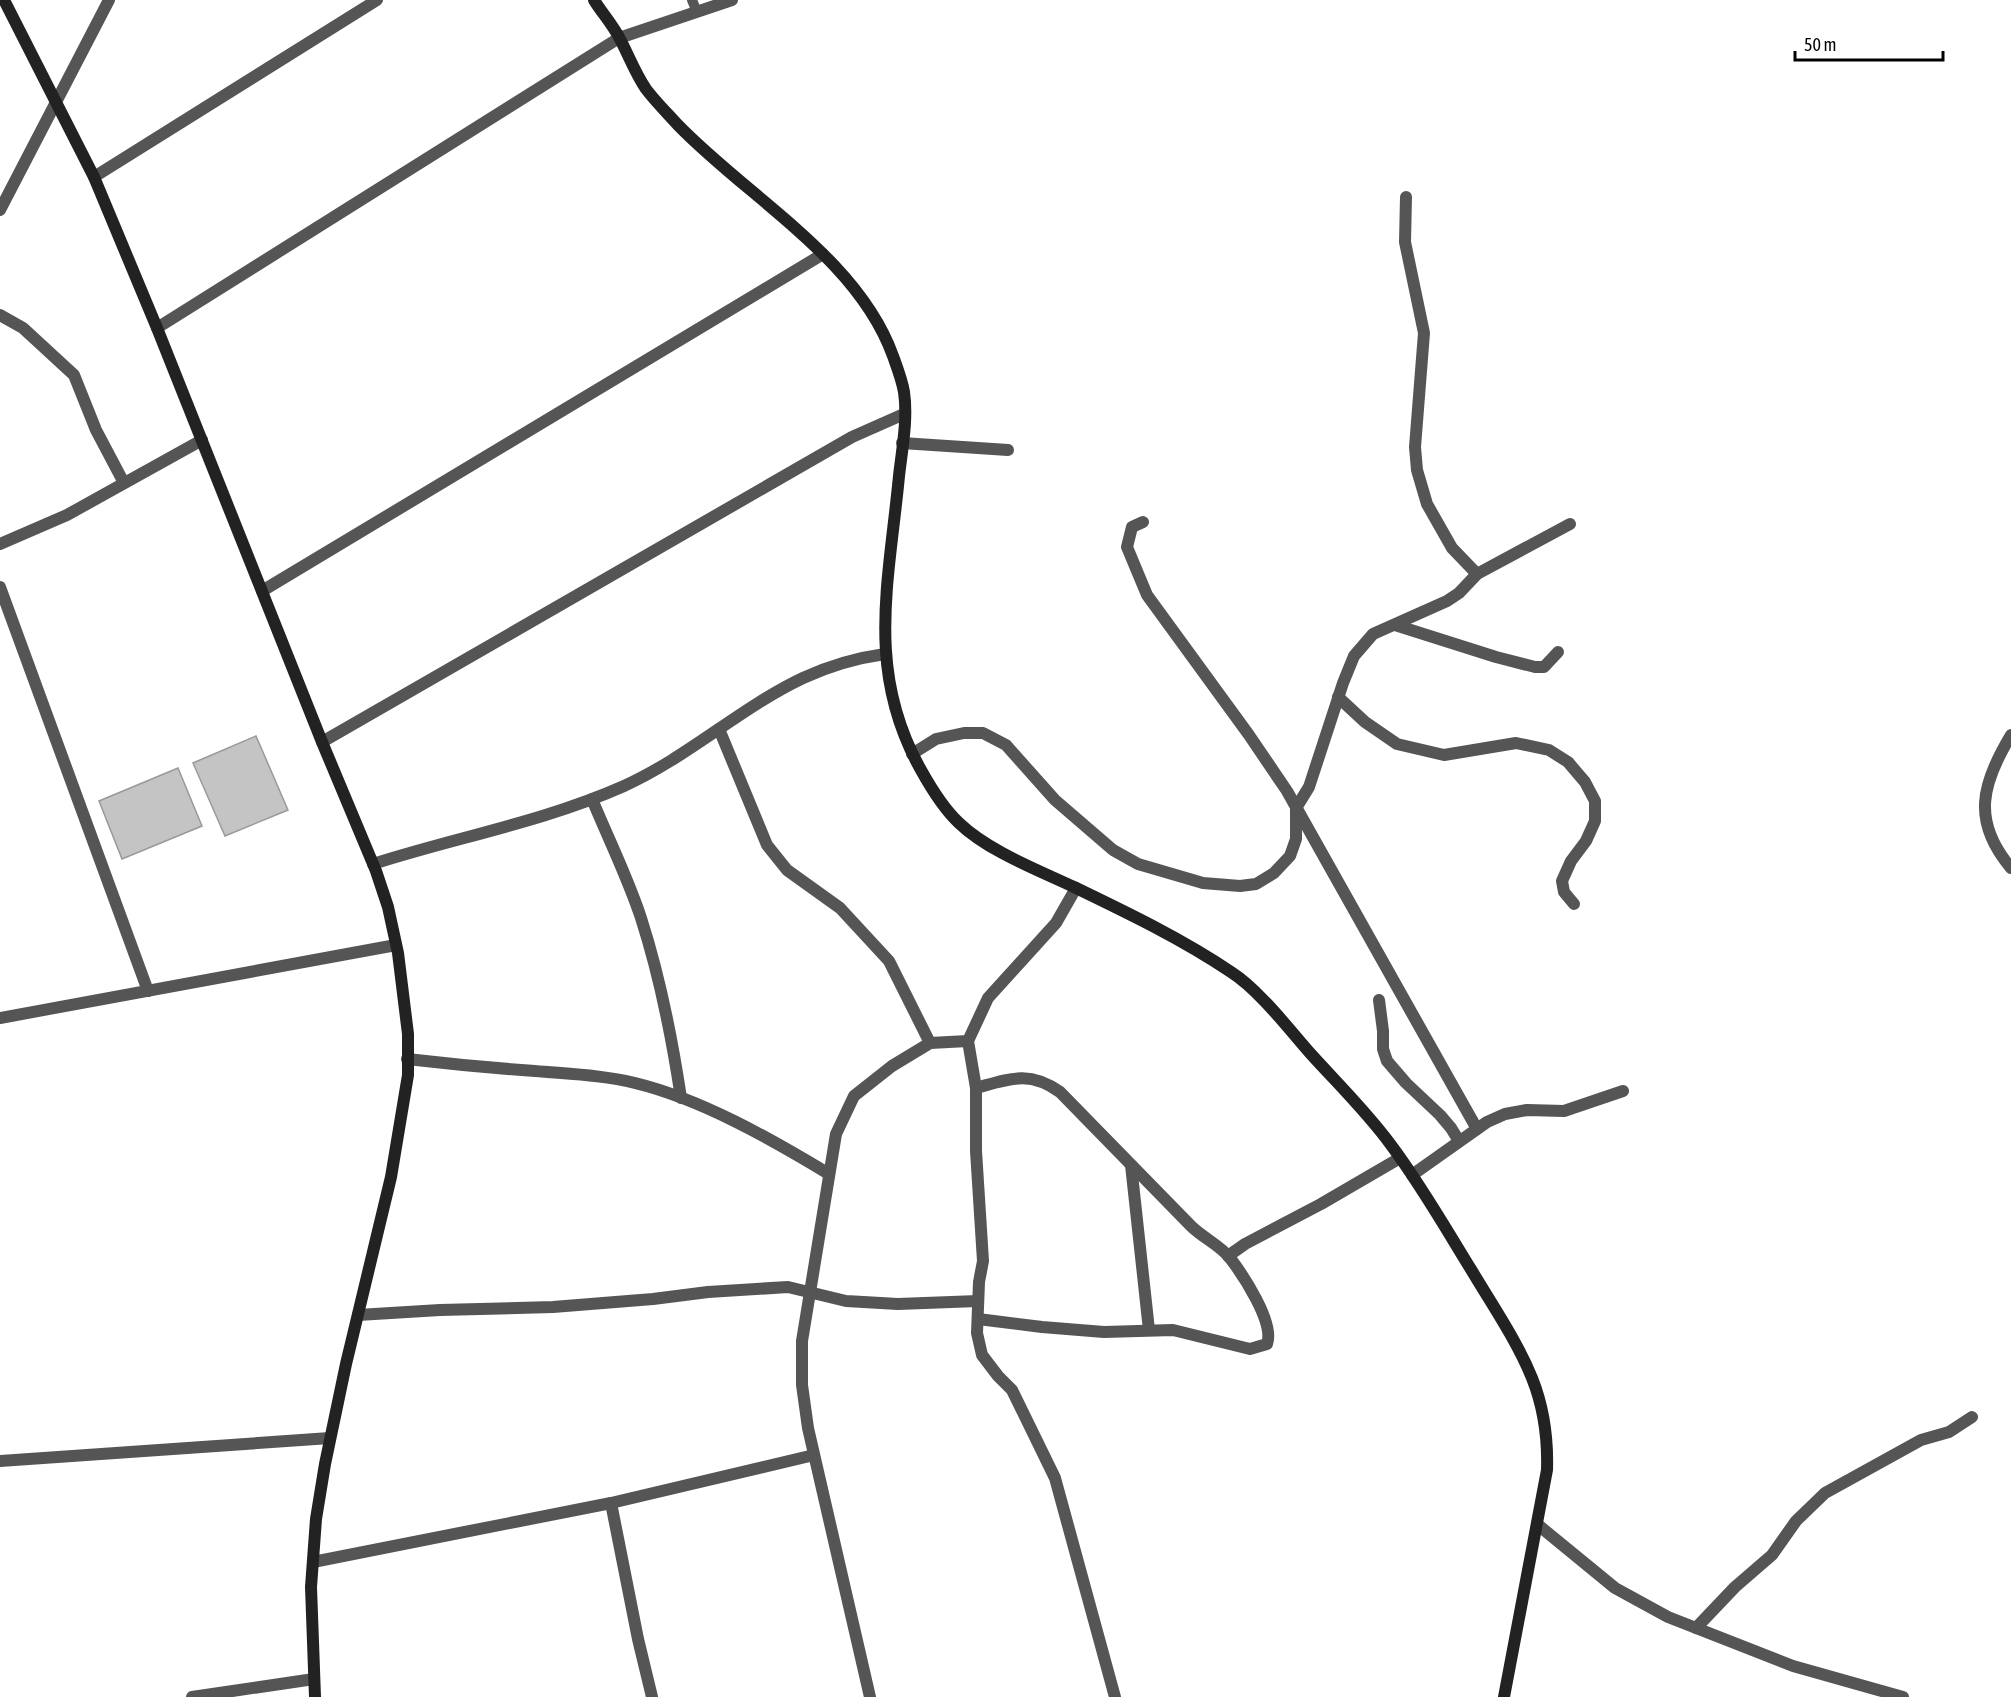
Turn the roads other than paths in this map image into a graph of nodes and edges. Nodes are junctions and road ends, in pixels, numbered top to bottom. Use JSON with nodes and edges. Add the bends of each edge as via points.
{"nodes":[{"id":1,"x":4,"y":0,"type":"edge"},
{"id":2,"x":109,"y":0,"type":"edge"},
{"id":3,"x":377,"y":0,"type":"edge"},
{"id":4,"x":594,"y":0,"type":"edge"},
{"id":5,"x":692,"y":0,"type":"edge"},
{"id":6,"x":732,"y":0,"type":"edge"},
{"id":7,"x":697,"y":12,"type":"junction"},
{"id":8,"x":619,"y":38,"type":"junction"},
{"id":9,"x":57,"y":101,"type":"junction"},
{"id":10,"x":94,"y":177,"type":"junction"},
{"id":11,"x":1406,"y":197,"type":"dead end"},
{"id":12,"x":0,"y":210,"type":"edge"},
{"id":13,"x":823,"y":254,"type":"junction"},
{"id":14,"x":0,"y":315,"type":"edge"},
{"id":15,"x":157,"y":328,"type":"junction"},
{"id":16,"x":904,"y":414,"type":"junction"},
{"id":17,"x":202,"y":440,"type":"junction"},
{"id":18,"x":902,"y":443,"type":"junction"},
{"id":19,"x":1008,"y":450,"type":"dead end"},
{"id":20,"x":124,"y":483,"type":"junction"},
{"id":21,"x":1143,"y":522,"type":"dead end"},
{"id":22,"x":1570,"y":524,"type":"dead end"},
{"id":23,"x":0,"y":544,"type":"edge"},
{"id":24,"x":1476,"y":574,"type":"junction"},
{"id":25,"x":0,"y":587,"type":"edge"},
{"id":26,"x":262,"y":591,"type":"junction"},
{"id":27,"x":1395,"y":625,"type":"junction"},
{"id":28,"x":1558,"y":652,"type":"dead end"},
{"id":29,"x":885,"y":654,"type":"junction"},
{"id":30,"x":1338,"y":697,"type":"junction"},
{"id":31,"x":719,"y":729,"type":"junction"},
{"id":32,"x":2011,"y":735,"type":"edge"},
{"id":33,"x":322,"y":742,"type":"junction"},
{"id":34,"x":912,"y":754,"type":"junction"},
{"id":35,"x":592,"y":799,"type":"junction"},
{"id":36,"x":1296,"y":808,"type":"junction"},
{"id":37,"x":372,"y":864,"type":"junction"},
{"id":38,"x":2011,"y":868,"type":"edge"},
{"id":39,"x":1076,"y":888,"type":"junction"},
{"id":40,"x":1574,"y":904,"type":"dead end"},
{"id":41,"x":396,"y":945,"type":"junction"},
{"id":42,"x":148,"y":992,"type":"junction"},
{"id":43,"x":1379,"y":1000,"type":"dead end"},
{"id":44,"x":0,"y":1018,"type":"edge"},
{"id":45,"x":968,"y":1041,"type":"junction"},
{"id":46,"x":930,"y":1043,"type":"junction"},
{"id":47,"x":407,"y":1059,"type":"junction"},
{"id":48,"x":976,"y":1088,"type":"junction"},
{"id":49,"x":1623,"y":1091,"type":"dead end"},
{"id":50,"x":681,"y":1098,"type":"junction"},
{"id":51,"x":1477,"y":1129,"type":"junction"},
{"id":52,"x":1460,"y":1141,"type":"junction"},
{"id":53,"x":1400,"y":1158,"type":"junction"},
{"id":54,"x":1131,"y":1165,"type":"junction"},
{"id":55,"x":829,"y":1174,"type":"junction"},
{"id":56,"x":1412,"y":1175,"type":"junction"},
{"id":57,"x":1228,"y":1256,"type":"junction"},
{"id":58,"x":810,"y":1292,"type":"junction"},
{"id":59,"x":978,"y":1300,"type":"junction"},
{"id":60,"x":358,"y":1315,"type":"junction"},
{"id":61,"x":978,"y":1319,"type":"junction"},
{"id":62,"x":1149,"y":1330,"type":"junction"},
{"id":63,"x":1972,"y":1417,"type":"dead end"},
{"id":64,"x":330,"y":1438,"type":"junction"},
{"id":65,"x":814,"y":1455,"type":"junction"},
{"id":66,"x":0,"y":1461,"type":"edge"},
{"id":67,"x":611,"y":1503,"type":"junction"},
{"id":68,"x":1538,"y":1524,"type":"junction"},
{"id":69,"x":313,"y":1562,"type":"junction"},
{"id":70,"x":1696,"y":1628,"type":"junction"},
{"id":71,"x":314,"y":1679,"type":"junction"},
{"id":72,"x":192,"y":1697,"type":"edge"},
{"id":73,"x":315,"y":1697,"type":"edge"},
{"id":74,"x":652,"y":1697,"type":"edge"},
{"id":75,"x":870,"y":1697,"type":"edge"},
{"id":76,"x":1115,"y":1697,"type":"edge"},
{"id":77,"x":1504,"y":1697,"type":"edge"},
{"id":78,"x":1903,"y":1697,"type":"edge"}],
"edges":[{"from":1,"to":9,"type":"street"},
{"from":2,"to":9,"type":"street"},
{"from":3,"to":10,"type":"street"},
{"from":4,"to":8,"type":"street"},
{"from":5,"to":7,"type":"lane"},
{"from":6,"to":7,"type":"street"},
{"from":7,"to":8,"type":"street"},
{"from":8,"to":13,"type":"street","via":[[647,92],[681,128]]},
{"from":8,"to":15,"type":"street"},
{"from":9,"to":10,"type":"street"},
{"from":9,"to":12,"type":"street"},
{"from":10,"to":15,"type":"street"},
{"from":11,"to":24,"type":"street","via":[[1406,242],[1424,333],[1415,447],[1417,470],[1427,504],[1452,548]]},
{"from":13,"to":16,"type":"street","via":[[857,289],[883,330],[904,392]]},
{"from":13,"to":26,"type":"street"},
{"from":14,"to":20,"type":"street","via":[[23,328],[74,375],[96,430]]},
{"from":15,"to":17,"type":"street"},
{"from":16,"to":18,"type":"street"},
{"from":16,"to":33,"type":"street","via":[[852,437]]},
{"from":17,"to":20,"type":"street"},
{"from":17,"to":26,"type":"street"},
{"from":18,"to":19,"type":"street"},
{"from":18,"to":29,"type":"street","via":[[887,573]]},
{"from":20,"to":23,"type":"street","via":[[67,515]]},
{"from":21,"to":36,"type":"street","via":[[1132,527],[1127,547],[1147,596],[1249,735]]},
{"from":22,"to":24,"type":"street"},
{"from":24,"to":27,"type":"street","via":[[1447,601]]},
{"from":25,"to":42,"type":"street"},
{"from":26,"to":33,"type":"street"},
{"from":27,"to":28,"type":"street","via":[[1535,667],[1544,667]]},
{"from":27,"to":30,"type":"street","via":[[1373,634],[1354,656]]},
{"from":29,"to":31,"type":"street","via":[[840,663],[802,679]]},
{"from":29,"to":34,"type":"street","via":[[890,690],[904,740]]},
{"from":30,"to":36,"type":"street","via":[[1309,787]]},
{"from":30,"to":40,"type":"street","via":[[1397,744],[1444,755],[1516,743],[1549,750],[1568,762],[1595,801],[1595,821],[1562,880],[1564,892]]},
{"from":31,"to":35,"type":"street","via":[[678,758]]},
{"from":31,"to":46,"type":"street","via":[[767,845],[787,870],[840,908],[890,961]]},
{"from":32,"to":38,"type":"street","via":[[1989,778],[1985,809],[1991,838]]},
{"from":33,"to":37,"type":"street"},
{"from":34,"to":36,"type":"street","via":[[936,739],[983,733],[1006,745],[1055,800],[1113,850],[1138,864],[1203,883],[1256,884],[1274,873],[1290,856],[1296,839]]},
{"from":34,"to":39,"type":"street","via":[[930,786],[960,824],[996,850]]},
{"from":35,"to":37,"type":"street","via":[[495,831]]},
{"from":35,"to":50,"type":"street","via":[[641,917],[661,988]]},
{"from":36,"to":51,"type":"street"},
{"from":37,"to":41,"type":"street","via":[[388,907]]},
{"from":39,"to":45,"type":"street","via":[[1056,923],[988,998]]},
{"from":39,"to":53,"type":"street","via":[[1194,948],[1238,976]]},
{"from":41,"to":42,"type":"street"},
{"from":41,"to":47,"type":"street","via":[[408,1034]]},
{"from":42,"to":44,"type":"street"},
{"from":43,"to":52,"type":"street","via":[[1387,1061],[1440,1114]]},
{"from":45,"to":46,"type":"street"},
{"from":45,"to":48,"type":"street"},
{"from":46,"to":55,"type":"street","via":[[854,1096],[836,1134]]},
{"from":47,"to":50,"type":"street","via":[[600,1077],[636,1083]]},
{"from":47,"to":60,"type":"street","via":[[408,1076],[391,1177]]},
{"from":48,"to":54,"type":"street","via":[[1016,1077],[1044,1082],[1060,1092]]},
{"from":48,"to":59,"type":"street","via":[[982,1261]]},
{"from":49,"to":51,"type":"street","via":[[1564,1111],[1505,1114]]},
{"from":50,"to":55,"type":"street","via":[[734,1120]]},
{"from":51,"to":52,"type":"street"},
{"from":52,"to":56,"type":"street"},
{"from":53,"to":56,"type":"street"},
{"from":53,"to":57,"type":"street"},
{"from":54,"to":57,"type":"street","via":[[1196,1231]]},
{"from":54,"to":62,"type":"street"},
{"from":55,"to":58,"type":"street"},
{"from":56,"to":68,"type":"street","via":[[1533,1379],[1548,1437]]},
{"from":57,"to":62,"type":"street","via":[[1249,1285],[1266,1322],[1267,1344],[1250,1349],[1173,1330]]},
{"from":58,"to":59,"type":"street","via":[[846,1300],[898,1304]]},
{"from":58,"to":60,"type":"street","via":[[788,1287],[553,1307]]},
{"from":58,"to":65,"type":"street","via":[[802,1341],[802,1385]]},
{"from":59,"to":61,"type":"street"},
{"from":60,"to":64,"type":"street"},
{"from":61,"to":62,"type":"street","via":[[1104,1332]]},
{"from":61,"to":76,"type":"street","via":[[982,1355],[1012,1390],[1055,1478]]},
{"from":63,"to":70,"type":"street","via":[[1825,1493],[1796,1521],[1772,1556]]},
{"from":64,"to":66,"type":"street"},
{"from":64,"to":69,"type":"street"},
{"from":65,"to":67,"type":"street"},
{"from":65,"to":75,"type":"street"},
{"from":67,"to":69,"type":"street"},
{"from":67,"to":74,"type":"street"},
{"from":68,"to":70,"type":"street","via":[[1615,1588]]},
{"from":68,"to":77,"type":"street"},
{"from":69,"to":71,"type":"street","via":[[310,1587]]},
{"from":70,"to":78,"type":"street","via":[[1793,1666]]},
{"from":71,"to":72,"type":"street"},
{"from":71,"to":73,"type":"street"}]}
